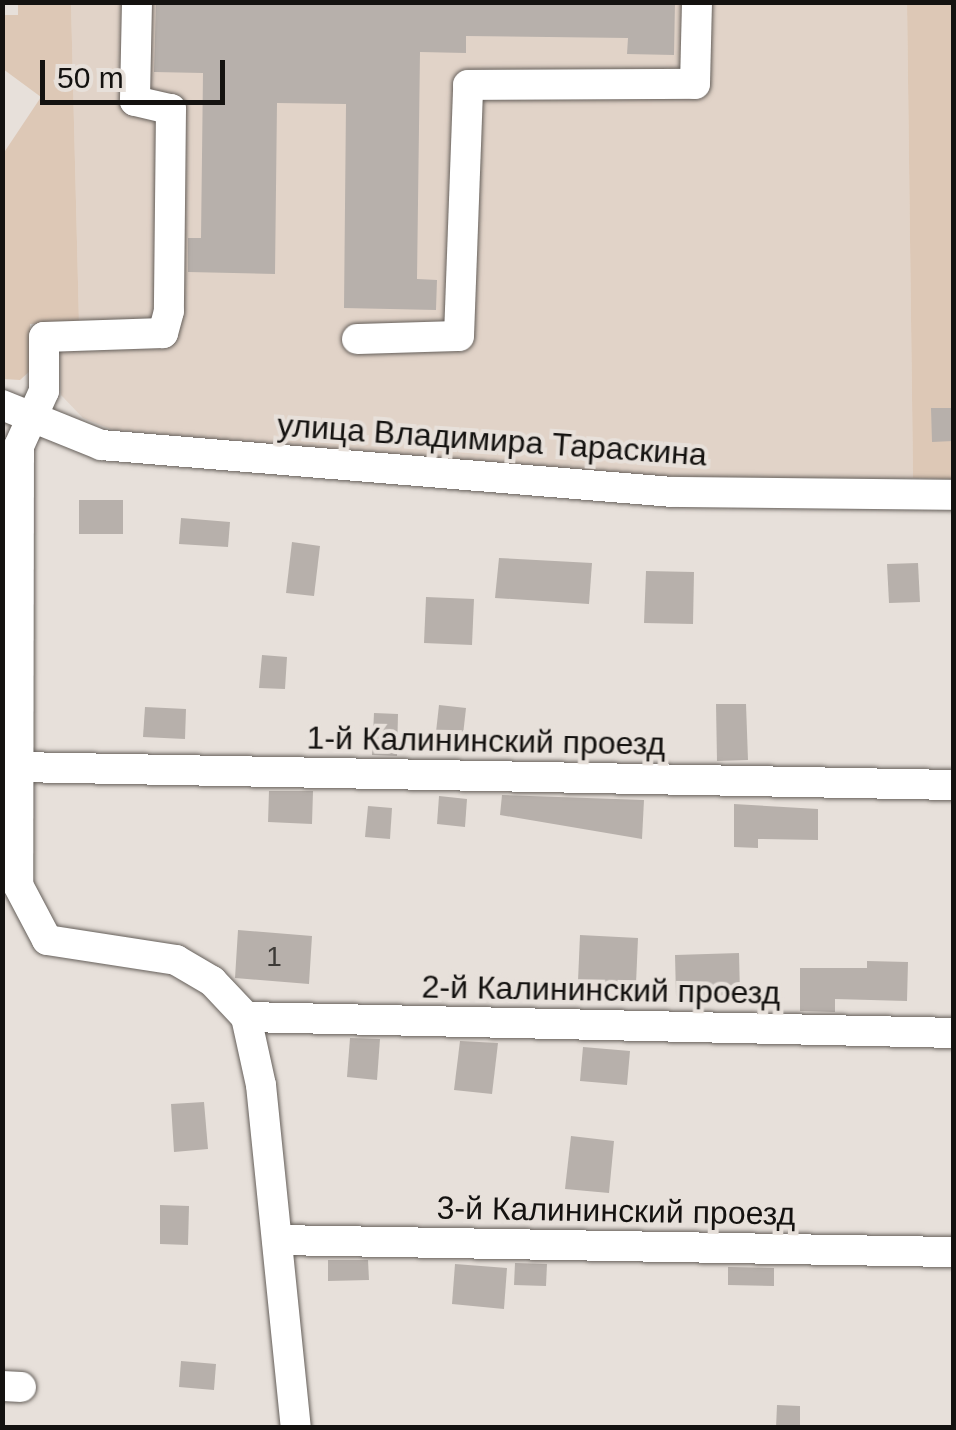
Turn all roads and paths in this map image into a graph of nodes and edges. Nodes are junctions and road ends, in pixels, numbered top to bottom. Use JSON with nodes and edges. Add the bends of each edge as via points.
{"nodes":[{"id":1,"x":137,"y":2,"type":"edge"},
{"id":2,"x":698,"y":2,"type":"edge"},
{"id":3,"x":358,"y":340,"type":"dead end"},
{"id":4,"x":2,"y":404,"type":"edge"},
{"id":5,"x":30,"y":419,"type":"junction"},
{"id":6,"x":954,"y":496,"type":"edge"},
{"id":7,"x":10,"y":636,"type":"edge"},
{"id":8,"x":18,"y":768,"type":"junction"},
{"id":9,"x":954,"y":784,"type":"edge"},
{"id":10,"x":10,"y":885,"type":"edge"},
{"id":11,"x":246,"y":1018,"type":"junction"},
{"id":12,"x":954,"y":1033,"type":"edge"},
{"id":13,"x":277,"y":1240,"type":"junction"},
{"id":14,"x":954,"y":1252,"type":"edge"},
{"id":15,"x":296,"y":1428,"type":"edge"}],
"edges":[{"from":1,"to":5,"type":"street","via":[[135,101],[171,110],[168,311],[162,333],[44,337],[44,391]]},
{"from":2,"to":3,"type":"street","via":[[695,84],[468,85],[459,336]]},
{"from":4,"to":5,"type":"street","name":"улица Владимира Тараскина"},
{"from":5,"to":6,"type":"street","name":"улица Владимира Тараскина","via":[[100,444],[614,488]]},
{"from":5,"to":7,"type":"street","via":[[19,446]]},
{"from":7,"to":8,"type":"street"},
{"from":8,"to":9,"type":"street","name":"1-й Калининский проезд"},
{"from":8,"to":10,"type":"street"},
{"from":10,"to":11,"type":"street","via":[[47,940],[176,960],[212,981]]},
{"from":11,"to":12,"type":"street","name":"2-й Калининский проезд"},
{"from":11,"to":13,"type":"street","via":[[261,1085]]},
{"from":13,"to":14,"type":"street","name":"3-й Калининский проезд"},
{"from":13,"to":15,"type":"street"}]}
